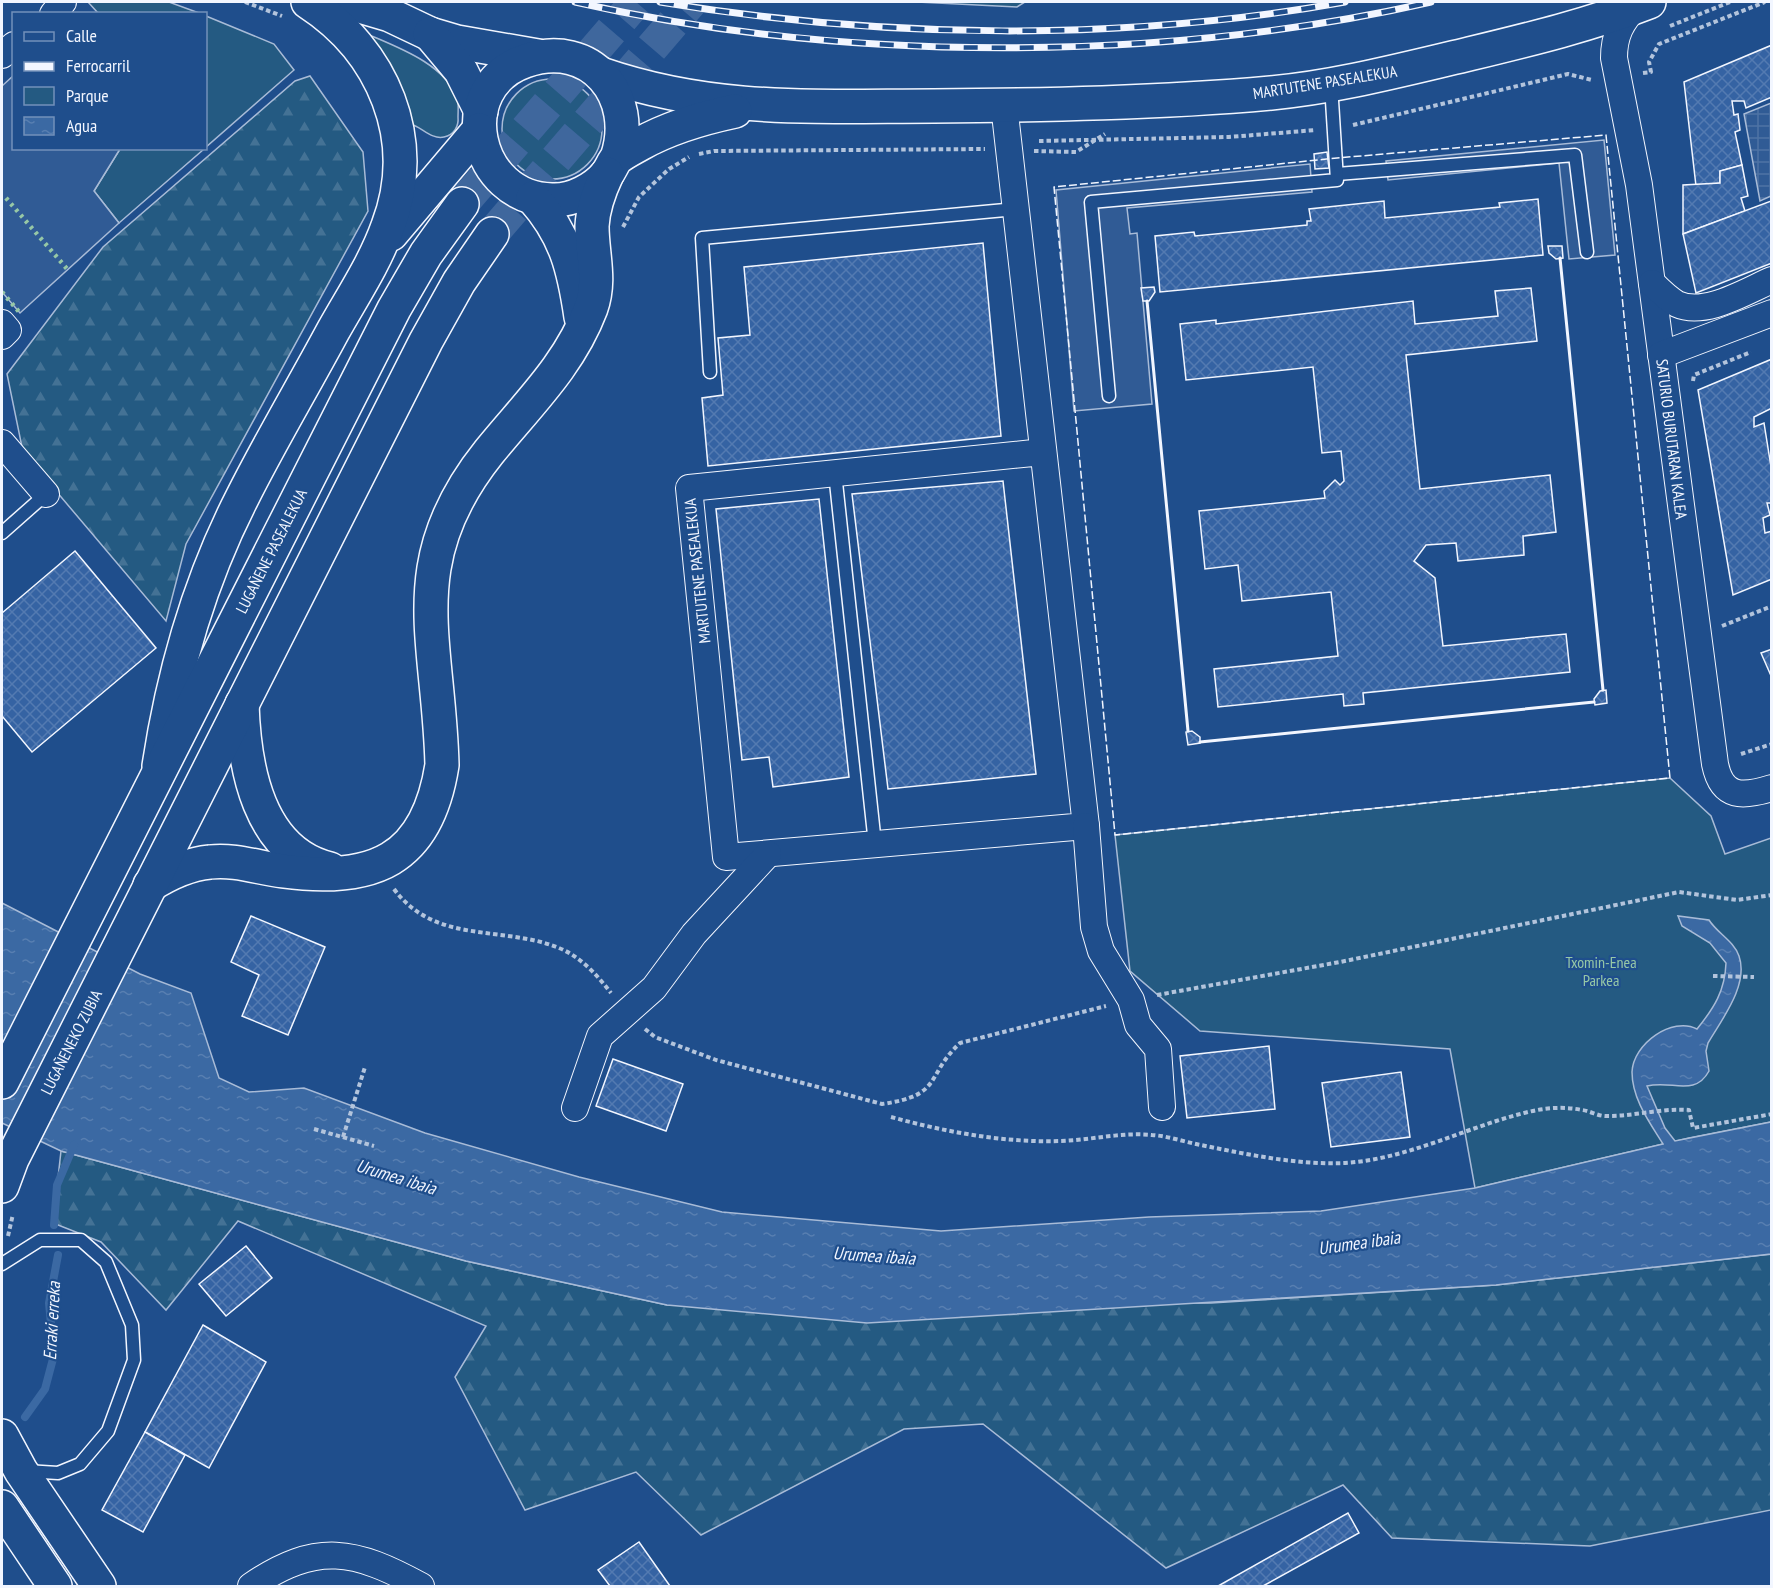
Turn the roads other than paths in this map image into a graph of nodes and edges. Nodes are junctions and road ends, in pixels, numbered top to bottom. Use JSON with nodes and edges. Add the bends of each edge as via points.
{"nodes":[{"id":1,"x":308,"y":2,"type":"edge"},
{"id":2,"x":346,"y":2,"type":"edge"},
{"id":3,"x":1650,"y":12,"type":"edge"},
{"id":4,"x":1572,"y":27,"type":"junction"},
{"id":5,"x":430,"y":34,"type":"junction"},
{"id":6,"x":538,"y":56,"type":"junction"},
{"id":7,"x":1614,"y":58,"type":"junction"},
{"id":8,"x":601,"y":74,"type":"junction"},
{"id":9,"x":1331,"y":84,"type":"junction"},
{"id":10,"x":1004,"y":105,"type":"junction"},
{"id":11,"x":766,"y":107,"type":"junction"},
{"id":12,"x":480,"y":120,"type":"junction"},
{"id":13,"x":612,"y":166,"type":"junction"},
{"id":14,"x":1337,"y":174,"type":"junction"},
{"id":15,"x":532,"y":198,"type":"junction"},
{"id":16,"x":462,"y":204,"type":"tunnel mouth"},
{"id":17,"x":1016,"y":209,"type":"junction"},
{"id":18,"x":492,"y":234,"type":"tunnel mouth"},
{"id":19,"x":378,"y":250,"type":"junction"},
{"id":20,"x":1587,"y":252,"type":"dead end"},
{"id":21,"x":1772,"y":280,"type":"edge"},
{"id":22,"x":1652,"y":283,"type":"junction"},
{"id":23,"x":1772,"y":313,"type":"edge"},
{"id":24,"x":2,"y":323,"type":"edge"},
{"id":25,"x":582,"y":325,"type":"junction"},
{"id":26,"x":2,"y":336,"type":"edge"},
{"id":27,"x":1661,"y":355,"type":"junction"},
{"id":28,"x":710,"y":372,"type":"dead end"},
{"id":29,"x":1109,"y":396,"type":"dead end"},
{"id":30,"x":2,"y":443,"type":"edge"},
{"id":31,"x":1043,"y":452,"type":"junction"},
{"id":32,"x":835,"y":473,"type":"junction"},
{"id":33,"x":46,"y":494,"type":"joint"},
{"id":34,"x":2,"y":533,"type":"edge"},
{"id":35,"x":242,"y":704,"type":"junction"},
{"id":36,"x":158,"y":773,"type":"junction"},
{"id":37,"x":1764,"y":790,"type":"edge"},
{"id":38,"x":1086,"y":826,"type":"junction"},
{"id":39,"x":875,"y":844,"type":"junction"},
{"id":40,"x":768,"y":854,"type":"junction"},
{"id":41,"x":346,"y":873,"type":"junction"},
{"id":42,"x":150,"y":885,"type":"junction"},
{"id":43,"x":2,"y":1082,"type":"edge"},
{"id":44,"x":1162,"y":1107,"type":"dead end"},
{"id":45,"x":575,"y":1108,"type":"dead end"},
{"id":46,"x":7,"y":1172,"type":"edge"},
{"id":47,"x":2,"y":1264,"type":"edge"},
{"id":48,"x":2,"y":1436,"type":"edge"},
{"id":49,"x":21,"y":1471,"type":"junction"},
{"id":50,"x":2,"y":1507,"type":"edge"},
{"id":51,"x":420,"y":1586,"type":"edge"},
{"id":52,"x":55,"y":1587,"type":"edge"},
{"id":53,"x":99,"y":1587,"type":"edge"},
{"id":54,"x":251,"y":1587,"type":"edge"}],
"edges":[{"from":1,"to":19,"type":"main road","via":[[328,15],[365,53],[392,109],[400,177]]},
{"from":2,"to":5,"type":"main road","name":"MARTUTENE PASEALEKUA","via":[[390,15]]},
{"from":3,"to":4,"type":"main road","name":"MARTUTENE PASEALEKUA"},
{"from":3,"to":7,"type":"street","via":[[1619,28]]},
{"from":4,"to":7,"type":"street","via":[[1597,35]]},
{"from":4,"to":9,"type":"main road","name":"MARTUTENE PASEALEKUA"},
{"from":5,"to":6,"type":"main road","name":"MARTUTENE PASEALEKUA","via":[[483,48]]},
{"from":5,"to":12,"type":"main road","name":"MARTUTENE PASEALEKUA","via":[[461,71]]},
{"from":6,"to":8,"type":"main road","name":"MARTUTENE PASEALEKUA","via":[[571,58]]},
{"from":6,"to":12,"type":"main road","name":"MARTUTENE PASEALEKUA","via":[[501,75],[488,92]]},
{"from":7,"to":22,"type":"street","name":"SATURIO BURUTARAN KALEA","via":[[1639,185]]},
{"from":8,"to":11,"type":"main road","name":"MARTUTENE PASEALEKUA","via":[[679,97]]},
{"from":8,"to":13,"type":"main road","name":"MARTUTENE PASEALEKUA","via":[[620,105],[623,141]]},
{"from":9,"to":10,"type":"main road","name":"MARTUTENE PASEALEKUA","via":[[1174,100]]},
{"from":9,"to":14,"type":"lane"},
{"from":10,"to":11,"type":"main road","name":"MARTUTENE PASEALEKUA"},
{"from":10,"to":17,"type":"street"},
{"from":11,"to":13,"type":"main road","name":"MARTUTENE PASEALEKUA","via":[[689,122],[656,136]]},
{"from":12,"to":15,"type":"main road","name":"MARTUTENE PASEALEKUA","via":[[483,152],[494,172],[511,188]]},
{"from":12,"to":19,"type":"main road"},
{"from":13,"to":15,"type":"main road","name":"MARTUTENE PASEALEKUA","via":[[592,188],[573,197]]},
{"from":13,"to":25,"type":"main road","via":[[599,191],[592,227],[596,291]]},
{"from":14,"to":20,"type":"lane","via":[[1575,155]]},
{"from":14,"to":29,"type":"lane","via":[[1337,180],[1091,202]]},
{"from":15,"to":25,"type":"main road","via":[[553,223],[568,252]]},
{"from":16,"to":36,"type":"main road","name":"LUGAÑENE PASEALEKUA","via":[[426,254],[394,309]]},
{"from":17,"to":28,"type":"lane","via":[[702,238]]},
{"from":17,"to":31,"type":"street"},
{"from":18,"to":35,"type":"main road","via":[[426,341]]},
{"from":19,"to":36,"type":"main road","via":[[241,499],[208,574],[168,709]]},
{"from":21,"to":22,"type":"street","via":[[1707,306],[1690,308],[1677,304]]},
{"from":22,"to":27,"type":"street","name":"SATURIO BURUTARAN KALEA"},
{"from":23,"to":27,"type":"street"},
{"from":24,"to":26,"type":"street","via":[[8,330]]},
{"from":25,"to":41,"type":"main road","via":[[558,371],[469,480],[439,539],[432,569],[430,622],[442,765],[432,808],[413,841],[399,854],[365,870]]},
{"from":27,"to":37,"type":"street","name":"SATURIO BURUTARAN KALEA","via":[[1717,774],[1736,793]]},
{"from":30,"to":33,"type":"street"},
{"from":31,"to":32,"type":"street","name":"MARTUTENE PASEALEKUA"},
{"from":31,"to":38,"type":"street"},
{"from":32,"to":39,"type":"lane"},
{"from":32,"to":40,"type":"street","name":"MARTUTENE PASEALEKUA","via":[[689,488],[726,857]]},
{"from":33,"to":34,"type":"lane"},
{"from":35,"to":41,"type":"main road","via":[[249,768],[267,819],[291,850],[322,867]]},
{"from":35,"to":42,"type":"main road"},
{"from":36,"to":43,"type":"main road","name":"LUGAÑENE PASEALEKUA"},
{"from":38,"to":39,"type":"street","name":"MARTUTENE PASEALEKUA"},
{"from":38,"to":44,"type":"street","via":[[1094,927],[1101,951],[1131,1000],[1138,1025],[1158,1049]]},
{"from":39,"to":40,"type":"street","name":"MARTUTENE PASEALEKUA"},
{"from":40,"to":45,"type":"street","via":[[694,934],[654,988],[600,1036]]},
{"from":41,"to":42,"type":"main road","via":[[311,874],[231,861],[210,862],[190,865]]},
{"from":42,"to":46,"type":"main road","name":"LUGAÑENEKO ZUBIA"},
{"from":47,"to":49,"type":"lane","via":[[40,1240],[81,1240],[106,1262],[132,1325],[134,1360],[108,1431],[80,1464],[58,1473]]},
{"from":48,"to":49,"type":"main road"},
{"from":49,"to":53,"type":"main road"},
{"from":50,"to":52,"type":"main road"},
{"from":51,"to":54,"type":"street","via":[[375,1562],[330,1554],[279,1567]]}]}
